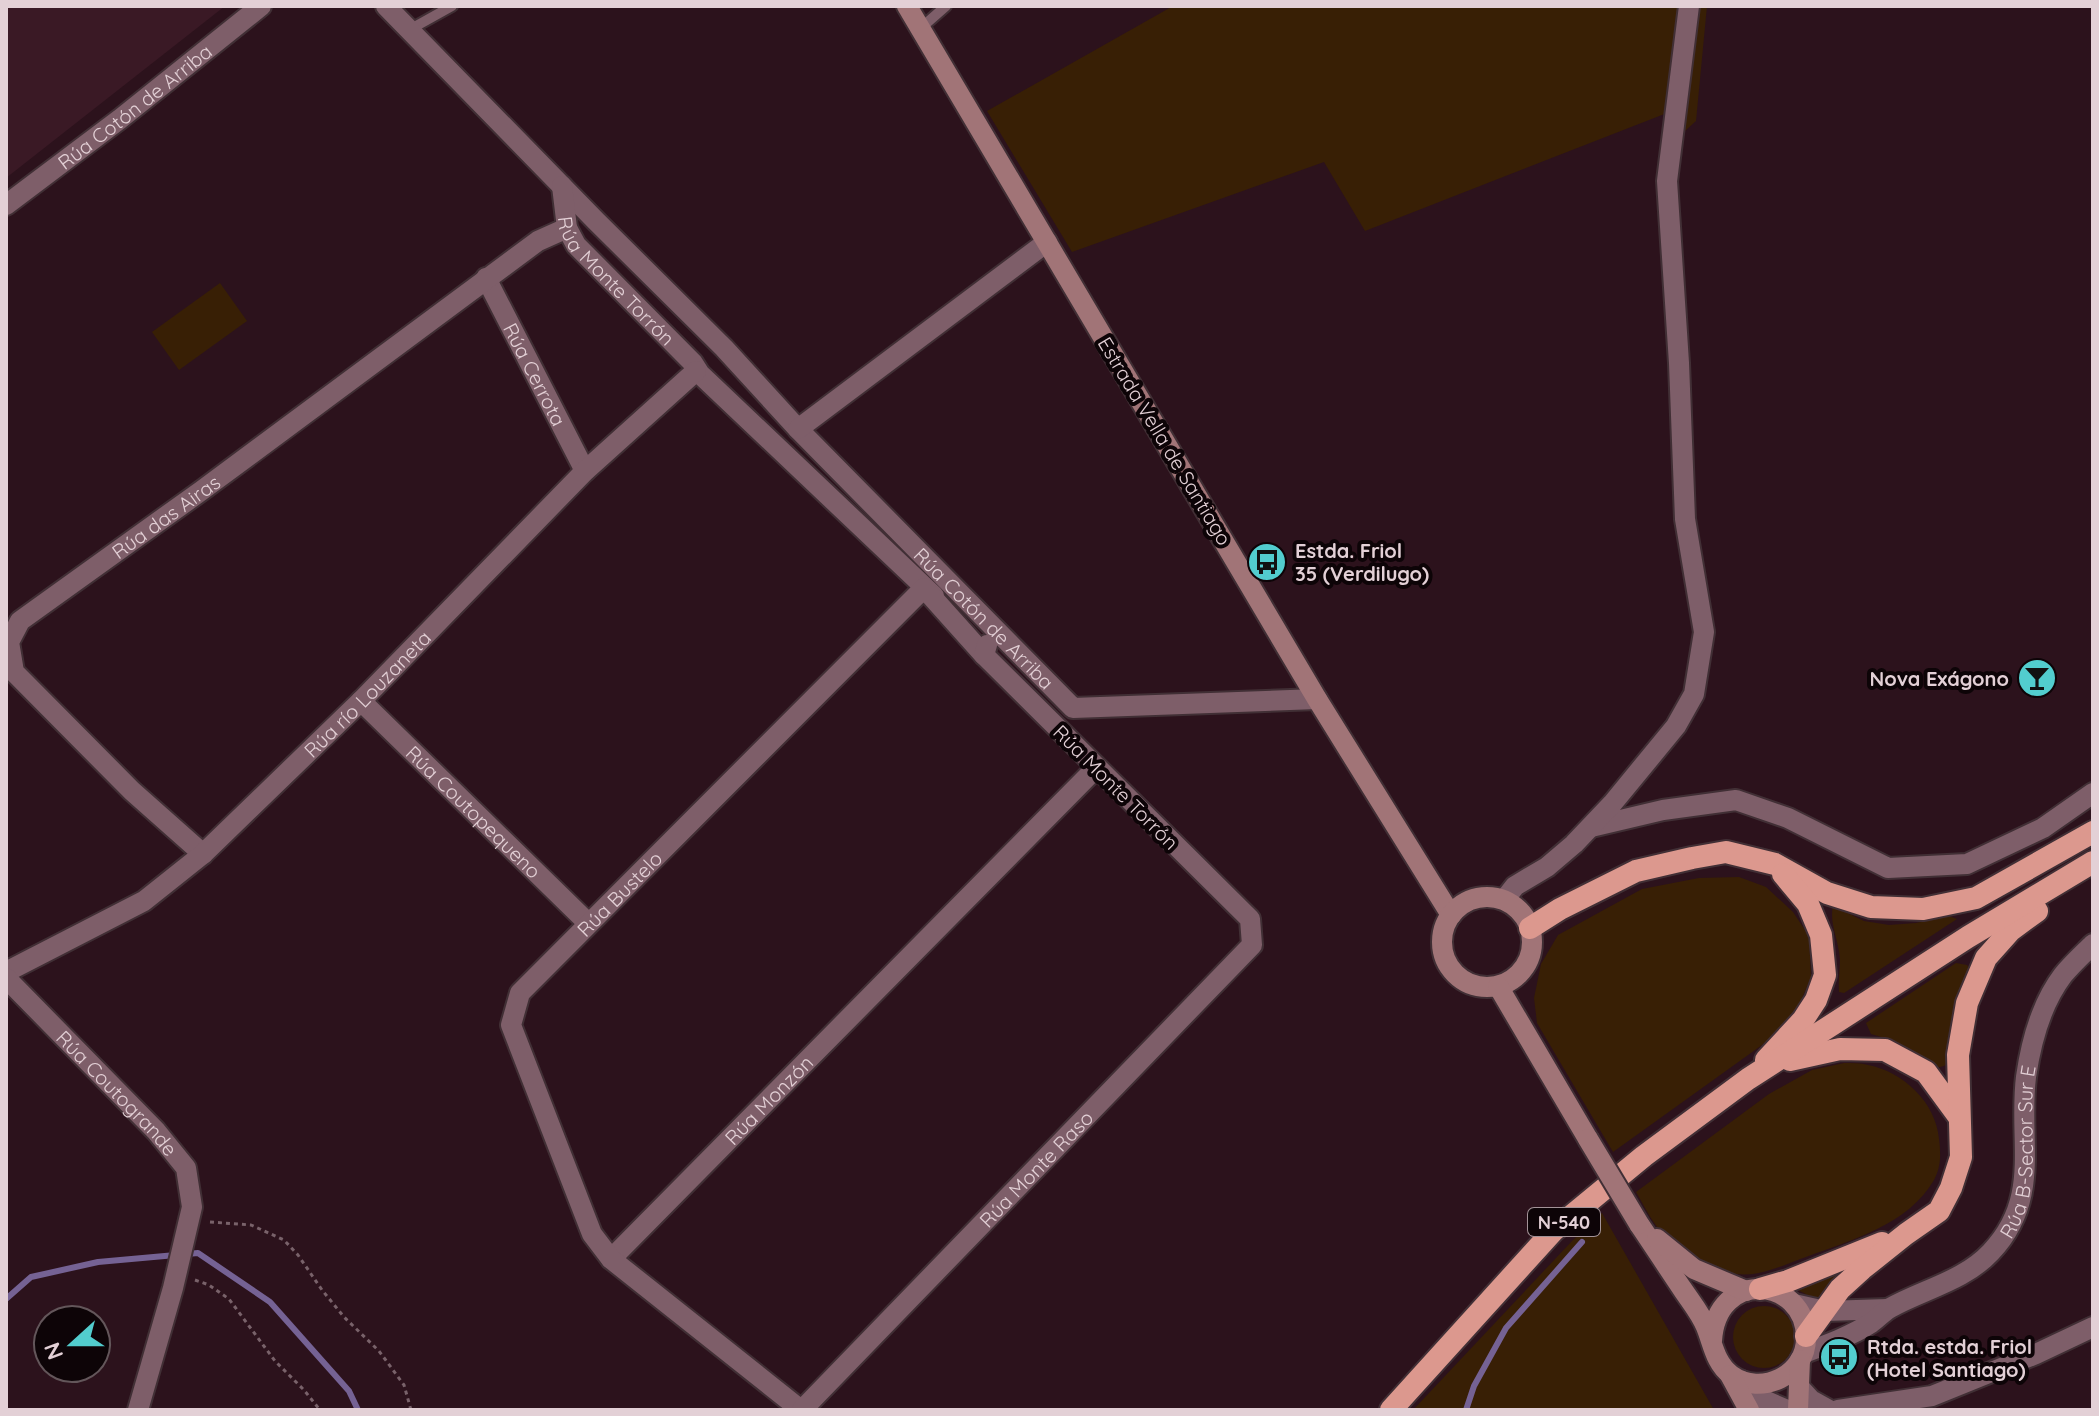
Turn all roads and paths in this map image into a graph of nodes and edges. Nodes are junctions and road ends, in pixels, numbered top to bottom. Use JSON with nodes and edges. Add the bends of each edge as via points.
{"nodes":[{"id":1,"x":261,"y":6,"type":"edge"},
{"id":2,"x":386,"y":6,"type":"edge"},
{"id":3,"x":452,"y":6,"type":"edge"},
{"id":4,"x":907,"y":6,"type":"edge"},
{"id":5,"x":946,"y":6,"type":"edge"},
{"id":6,"x":1689,"y":6,"type":"edge"},
{"id":7,"x":921,"y":28,"type":"junction"},
{"id":8,"x":409,"y":30,"type":"junction"},
{"id":9,"x":562,"y":186,"type":"junction"},
{"id":10,"x":6,"y":205,"type":"edge"},
{"id":11,"x":596,"y":221,"type":"junction"},
{"id":12,"x":569,"y":229,"type":"junction"},
{"id":13,"x":1047,"y":242,"type":"junction"},
{"id":14,"x":486,"y":278,"type":"junction"},
{"id":15,"x":723,"y":349,"type":"junction"},
{"id":16,"x":698,"y":370,"type":"junction"},
{"id":17,"x":798,"y":429,"type":"junction"},
{"id":18,"x":585,"y":471,"type":"junction"},
{"id":19,"x":924,"y":588,"type":"junction"},
{"id":20,"x":993,"y":626,"type":"junction"},
{"id":21,"x":984,"y":655,"type":"junction"},
{"id":22,"x":1317,"y":699,"type":"junction"},
{"id":23,"x":361,"y":701,"type":"junction"},
{"id":24,"x":1096,"y":768,"type":"junction"},
{"id":25,"x":2093,"y":793,"type":"edge"},
{"id":26,"x":1591,"y":827,"type":"junction"},
{"id":27,"x":2093,"y":832,"type":"edge"},
{"id":28,"x":2093,"y":839,"type":"edge"},
{"id":29,"x":203,"y":854,"type":"junction"},
{"id":30,"x":2093,"y":862,"type":"edge"},
{"id":31,"x":1775,"y":864,"type":"junction"},
{"id":32,"x":2093,"y":870,"type":"edge"},
{"id":33,"x":1504,"y":900,"type":"junction"},
{"id":34,"x":1451,"y":915,"type":"junction"},
{"id":35,"x":1250,"y":919,"type":"joint"},
{"id":36,"x":588,"y":923,"type":"junction"},
{"id":37,"x":1530,"y":928,"type":"junction"},
{"id":38,"x":1968,"y":937,"type":"junction"},
{"id":39,"x":2093,"y":944,"type":"edge"},
{"id":40,"x":6,"y":972,"type":"edge"},
{"id":41,"x":6,"y":978,"type":"edge"},
{"id":42,"x":1498,"y":986,"type":"junction"},
{"id":43,"x":1776,"y":1063,"type":"junction"},
{"id":44,"x":1748,"y":1079,"type":"junction"},
{"id":45,"x":1959,"y":1117,"type":"junction"},
{"id":46,"x":189,"y":1220,"type":"junction"},
{"id":47,"x":1639,"y":1224,"type":"junction"},
{"id":48,"x":1906,"y":1234,"type":"junction"},
{"id":49,"x":611,"y":1259,"type":"junction"},
{"id":50,"x":176,"y":1274,"type":"junction"},
{"id":51,"x":1753,"y":1290,"type":"junction"},
{"id":52,"x":1794,"y":1304,"type":"junction"},
{"id":53,"x":1888,"y":1309,"type":"junction"},
{"id":54,"x":1825,"y":1311,"type":"junction"},
{"id":55,"x":2093,"y":1327,"type":"edge"},
{"id":56,"x":1712,"y":1341,"type":"junction"},
{"id":57,"x":1803,"y":1350,"type":"junction"},
{"id":58,"x":1736,"y":1378,"type":"junction"},
{"id":59,"x":1800,"y":1388,"type":"junction"},
{"id":60,"x":138,"y":1410,"type":"edge"},
{"id":61,"x":320,"y":1410,"type":"edge"},
{"id":62,"x":411,"y":1410,"type":"edge"},
{"id":63,"x":802,"y":1410,"type":"edge"},
{"id":64,"x":1391,"y":1410,"type":"edge"},
{"id":65,"x":1749,"y":1410,"type":"edge"},
{"id":66,"x":1787,"y":1410,"type":"edge"},
{"id":67,"x":1798,"y":1410,"type":"edge"},
{"id":68,"x":1829,"y":1410,"type":"edge"},
{"id":69,"x":1838,"y":1410,"type":"edge"}],
"edges":[{"from":1,"to":10,"type":"street","name":"Rúa Cotón de Arriba"},
{"from":2,"to":8,"type":"street","name":"Rúa Cotón de Arriba"},
{"from":3,"to":8,"type":"lane"},
{"from":4,"to":7,"type":"main road","name":"Estrada Vella de Santiago"},
{"from":5,"to":7,"type":"lane"},
{"from":6,"to":26,"type":"street","via":[[1667,181],[1685,519],[1704,632],[1694,694],[1676,726]]},
{"from":7,"to":13,"type":"main road","name":"Estrada Vella de Santiago"},
{"from":8,"to":9,"type":"street","name":"Rúa Cotón de Arriba"},
{"from":9,"to":11,"type":"street","name":"Rúa Cotón de Arriba"},
{"from":9,"to":12,"type":"street","name":"Rúa Monte Torrón"},
{"from":11,"to":12,"type":"street"},
{"from":11,"to":15,"type":"street","name":"Rúa Cotón de Arriba"},
{"from":12,"to":14,"type":"street","name":"Rúa das Airas","via":[[538,241]]},
{"from":12,"to":16,"type":"street","name":"Rúa Monte Torrón"},
{"from":13,"to":17,"type":"street"},
{"from":13,"to":22,"type":"main road","name":"Estrada Vella de Santiago"},
{"from":14,"to":18,"type":"street","name":"Rúa Cerrota"},
{"from":14,"to":29,"type":"street","name":"Rúa das Airas","via":[[20,621],[9,642],[14,672]]},
{"from":15,"to":16,"type":"street","name":"Rúa Monte Torrón","via":[[702,343],[694,351]]},
{"from":15,"to":16,"type":"street","via":[[727,365],[721,374],[709,378]]},
{"from":15,"to":17,"type":"street","name":"Rúa Cotón de Arriba"},
{"from":16,"to":18,"type":"street","name":"Rúa río Louzaneta"},
{"from":16,"to":19,"type":"street","name":"Rúa Monte Torrón"},
{"from":17,"to":20,"type":"street","name":"Rúa Cotón de Arriba"},
{"from":18,"to":23,"type":"street","name":"Rúa río Louzaneta"},
{"from":19,"to":20,"type":"street","name":"Rúa Monte Torrón","via":[[969,627]]},
{"from":19,"to":21,"type":"street","name":"Rúa Monte Torrón"},
{"from":19,"to":36,"type":"street","name":"Rúa Bustelo"},
{"from":20,"to":21,"type":"street"},
{"from":20,"to":22,"type":"street","name":"Rúa Cotón de Arriba","via":[[1073,708]]},
{"from":21,"to":24,"type":"street","name":"Rúa Monte Torrón"},
{"from":22,"to":34,"type":"main road","name":"Estrada Vella de Santiago"},
{"from":23,"to":29,"type":"street","name":"Rúa río Louzaneta"},
{"from":23,"to":36,"type":"street","name":"Rúa Coutopequeno"},
{"from":24,"to":35,"type":"street","name":"Rúa Monte Torrón"},
{"from":24,"to":49,"type":"street","name":"Rúa Monzón"},
{"from":25,"to":26,"type":"street","via":[[2043,828],[1967,864],[1888,868],[1788,818],[1736,800]]},
{"from":26,"to":33,"type":"street"},
{"from":27,"to":31,"type":"highway","via":[[1976,898],[1923,909],[1871,907],[1827,893]]},
{"from":28,"to":38,"type":"highway","number":"N-540"},
{"from":29,"to":40,"type":"street","name":"Rúa río Louzaneta","via":[[144,901]]},
{"from":30,"to":38,"type":"highway","number":"N-540"},
{"from":31,"to":37,"type":"highway","via":[[1726,852],[1636,871]]},
{"from":31,"to":44,"type":"highway","via":[[1808,904],[1821,935],[1825,975],[1803,1020]]},
{"from":32,"to":45,"type":"highway","via":[[2011,930],[1986,958],[1967,1003],[1958,1055]]},
{"from":33,"to":34,"type":"main road","via":[[1475,898]]},
{"from":33,"to":37,"type":"main road","via":[[1516,907]]},
{"from":34,"to":42,"type":"main road","via":[[1442,949],[1453,972],[1475,986]]},
{"from":35,"to":63,"type":"street","name":"Rúa Monte Raso","via":[[1252,945]]},
{"from":36,"to":49,"type":"street","name":"Rúa Bustelo","via":[[520,993],[511,1025],[592,1234]]},
{"from":37,"to":42,"type":"main road","via":[[1530,955],[1524,968]]},
{"from":38,"to":43,"type":"highway","number":"N-540"},
{"from":39,"to":53,"type":"street","name":"Rúa B-Sector Sur E","via":[[2063,975],[2040,1015],[2026,1080],[2023,1194],[2012,1224],[1965,1274]]},
{"from":41,"to":46,"type":"street","name":"Rúa Coutogrande","via":[[186,1168]]},
{"from":42,"to":47,"type":"main road","bridge":true},
{"from":43,"to":44,"type":"highway","number":"N-540"},
{"from":43,"to":45,"type":"highway","via":[[1840,1049],[1885,1050],[1926,1072]]},
{"from":44,"to":64,"type":"highway","number":"N-540","via":[[1553,1231]]},
{"from":45,"to":48,"type":"highway","via":[[1961,1157],[1951,1188],[1939,1211]]},
{"from":46,"to":50,"type":"street","name":"Rúa Coutogrande"},
{"from":46,"to":62,"type":"path","via":[[251,1225],[284,1240],[344,1317],[379,1351],[404,1385]]},
{"from":47,"to":51,"type":"main road","via":[[1694,1269]]},
{"from":47,"to":56,"type":"main road","via":[[1703,1319]]},
{"from":48,"to":51,"type":"highway"},
{"from":48,"to":54,"type":"highway","via":[[1840,1289]]},
{"from":49,"to":63,"type":"street"},
{"from":50,"to":60,"type":"street","name":"Rúa Coutogrande"},
{"from":50,"to":61,"type":"path","via":[[209,1285],[229,1299]]},
{"from":51,"to":52,"type":"main road","via":[[1772,1291]]},
{"from":51,"to":56,"type":"main road","via":[[1731,1298],[1720,1310]]},
{"from":52,"to":54,"type":"street","name":"Rúa B-Sector Sur E"},
{"from":52,"to":57,"type":"main road","via":[[1801,1314]]},
{"from":53,"to":54,"type":"street","name":"Rúa B-Sector Sur E"},
{"from":53,"to":57,"type":"street","name":"Rúa B-Sector Sur E","via":[[1870,1324]]},
{"from":54,"to":57,"type":"highway"},
{"from":55,"to":69,"type":"street","via":[[1932,1396]]},
{"from":56,"to":58,"type":"main road","via":[[1721,1365]]},
{"from":57,"to":58,"type":"main road","via":[[1781,1379],[1756,1384]]},
{"from":57,"to":59,"type":"main road"},
{"from":58,"to":65,"type":"main road"},
{"from":58,"to":66,"type":"street","via":[[1755,1396]]},
{"from":59,"to":67,"type":"main road"},
{"from":59,"to":68,"type":"street"}]}
